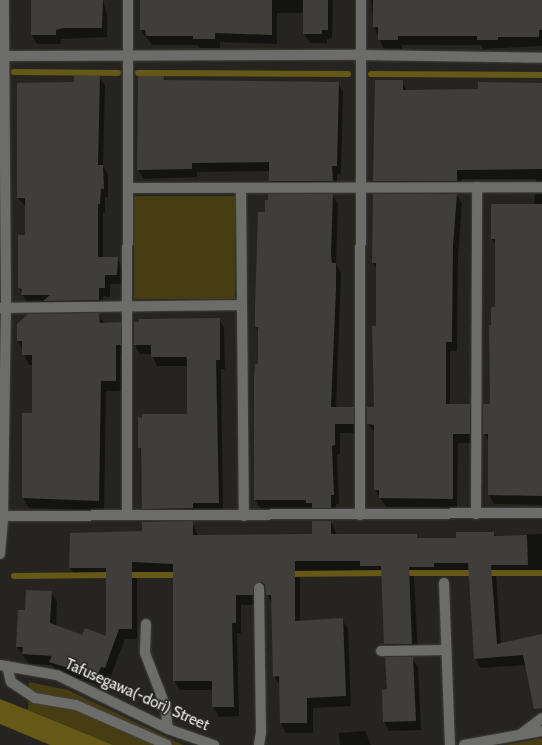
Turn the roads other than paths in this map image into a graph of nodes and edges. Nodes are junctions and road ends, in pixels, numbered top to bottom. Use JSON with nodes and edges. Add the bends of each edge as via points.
{"nodes":[{"id":1,"x":128,"y":0,"type":"edge"},
{"id":2,"x":361,"y":0,"type":"edge"},
{"id":3,"x":3,"y":1,"type":"edge"},
{"id":4,"x":129,"y":55,"type":"junction"},
{"id":5,"x":361,"y":55,"type":"junction"},
{"id":6,"x":5,"y":56,"type":"junction"},
{"id":7,"x":542,"y":58,"type":"edge"},
{"id":8,"x":3,"y":174,"type":"edge"},
{"id":9,"x":477,"y":186,"type":"junction"},
{"id":10,"x":542,"y":187,"type":"edge"},
{"id":11,"x":129,"y":188,"type":"junction"},
{"id":12,"x":241,"y":188,"type":"junction"},
{"id":13,"x":361,"y":188,"type":"junction"},
{"id":14,"x":241,"y":305,"type":"junction"},
{"id":15,"x":128,"y":306,"type":"junction"},
{"id":16,"x":3,"y":308,"type":"edge"},
{"id":17,"x":2,"y":405,"type":"edge"},
{"id":18,"x":542,"y":513,"type":"edge"},
{"id":19,"x":476,"y":514,"type":"junction"},
{"id":20,"x":127,"y":515,"type":"junction"},
{"id":21,"x":360,"y":515,"type":"junction"},
{"id":22,"x":3,"y":516,"type":"junction"},
{"id":23,"x":244,"y":516,"type":"junction"},
{"id":24,"x":0,"y":554,"type":"edge"},
{"id":25,"x":444,"y":583,"type":"dead end"},
{"id":26,"x":259,"y":588,"type":"dead end"},
{"id":27,"x":146,"y":624,"type":"dead end"},
{"id":28,"x":446,"y":650,"type":"junction"},
{"id":29,"x":381,"y":651,"type":"dead end"},
{"id":30,"x":3,"y":665,"type":"edge"},
{"id":31,"x":542,"y":718,"type":"edge"},
{"id":32,"x":168,"y":729,"type":"junction"},
{"id":33,"x":542,"y":731,"type":"edge"},
{"id":34,"x":520,"y":735,"type":"junction"},
{"id":35,"x":167,"y":745,"type":"edge"},
{"id":36,"x":214,"y":745,"type":"edge"},
{"id":37,"x":259,"y":745,"type":"edge"},
{"id":38,"x":450,"y":745,"type":"edge"},
{"id":39,"x":464,"y":745,"type":"edge"}],
"edges":[{"from":1,"to":4,"type":"street"},
{"from":2,"to":5,"type":"street"},
{"from":3,"to":6,"type":"street"},
{"from":4,"to":5,"type":"street"},
{"from":4,"to":6,"type":"street"},
{"from":4,"to":11,"type":"street"},
{"from":5,"to":7,"type":"street"},
{"from":5,"to":13,"type":"street"},
{"from":6,"to":8,"type":"street"},
{"from":8,"to":16,"type":"street"},
{"from":9,"to":10,"type":"street"},
{"from":9,"to":13,"type":"street"},
{"from":9,"to":19,"type":"street"},
{"from":11,"to":12,"type":"street"},
{"from":11,"to":15,"type":"street"},
{"from":12,"to":13,"type":"street"},
{"from":12,"to":14,"type":"street"},
{"from":13,"to":21,"type":"street"},
{"from":14,"to":15,"type":"street"},
{"from":14,"to":23,"type":"street"},
{"from":15,"to":16,"type":"street"},
{"from":15,"to":20,"type":"street"},
{"from":16,"to":17,"type":"street"},
{"from":17,"to":22,"type":"street"},
{"from":18,"to":19,"type":"street"},
{"from":19,"to":21,"type":"street"},
{"from":20,"to":22,"type":"street"},
{"from":20,"to":23,"type":"street"},
{"from":21,"to":23,"type":"street"},
{"from":22,"to":24,"type":"street"},
{"from":25,"to":28,"type":"street"},
{"from":26,"to":37,"type":"street"},
{"from":27,"to":32,"type":"street","via":[[145,653],[165,705]]},
{"from":28,"to":29,"type":"street"},
{"from":28,"to":38,"type":"street"},
{"from":30,"to":32,"type":"street","name":"Tafusegawa(-dori) Street","via":[[57,675]]},
{"from":30,"to":35,"type":"street","via":[[11,682],[35,698],[76,705]]},
{"from":31,"to":34,"type":"street"},
{"from":32,"to":36,"type":"street","name":"Tafusegawa(-dori) Street"},
{"from":33,"to":34,"type":"street"},
{"from":34,"to":39,"type":"street"}]}
